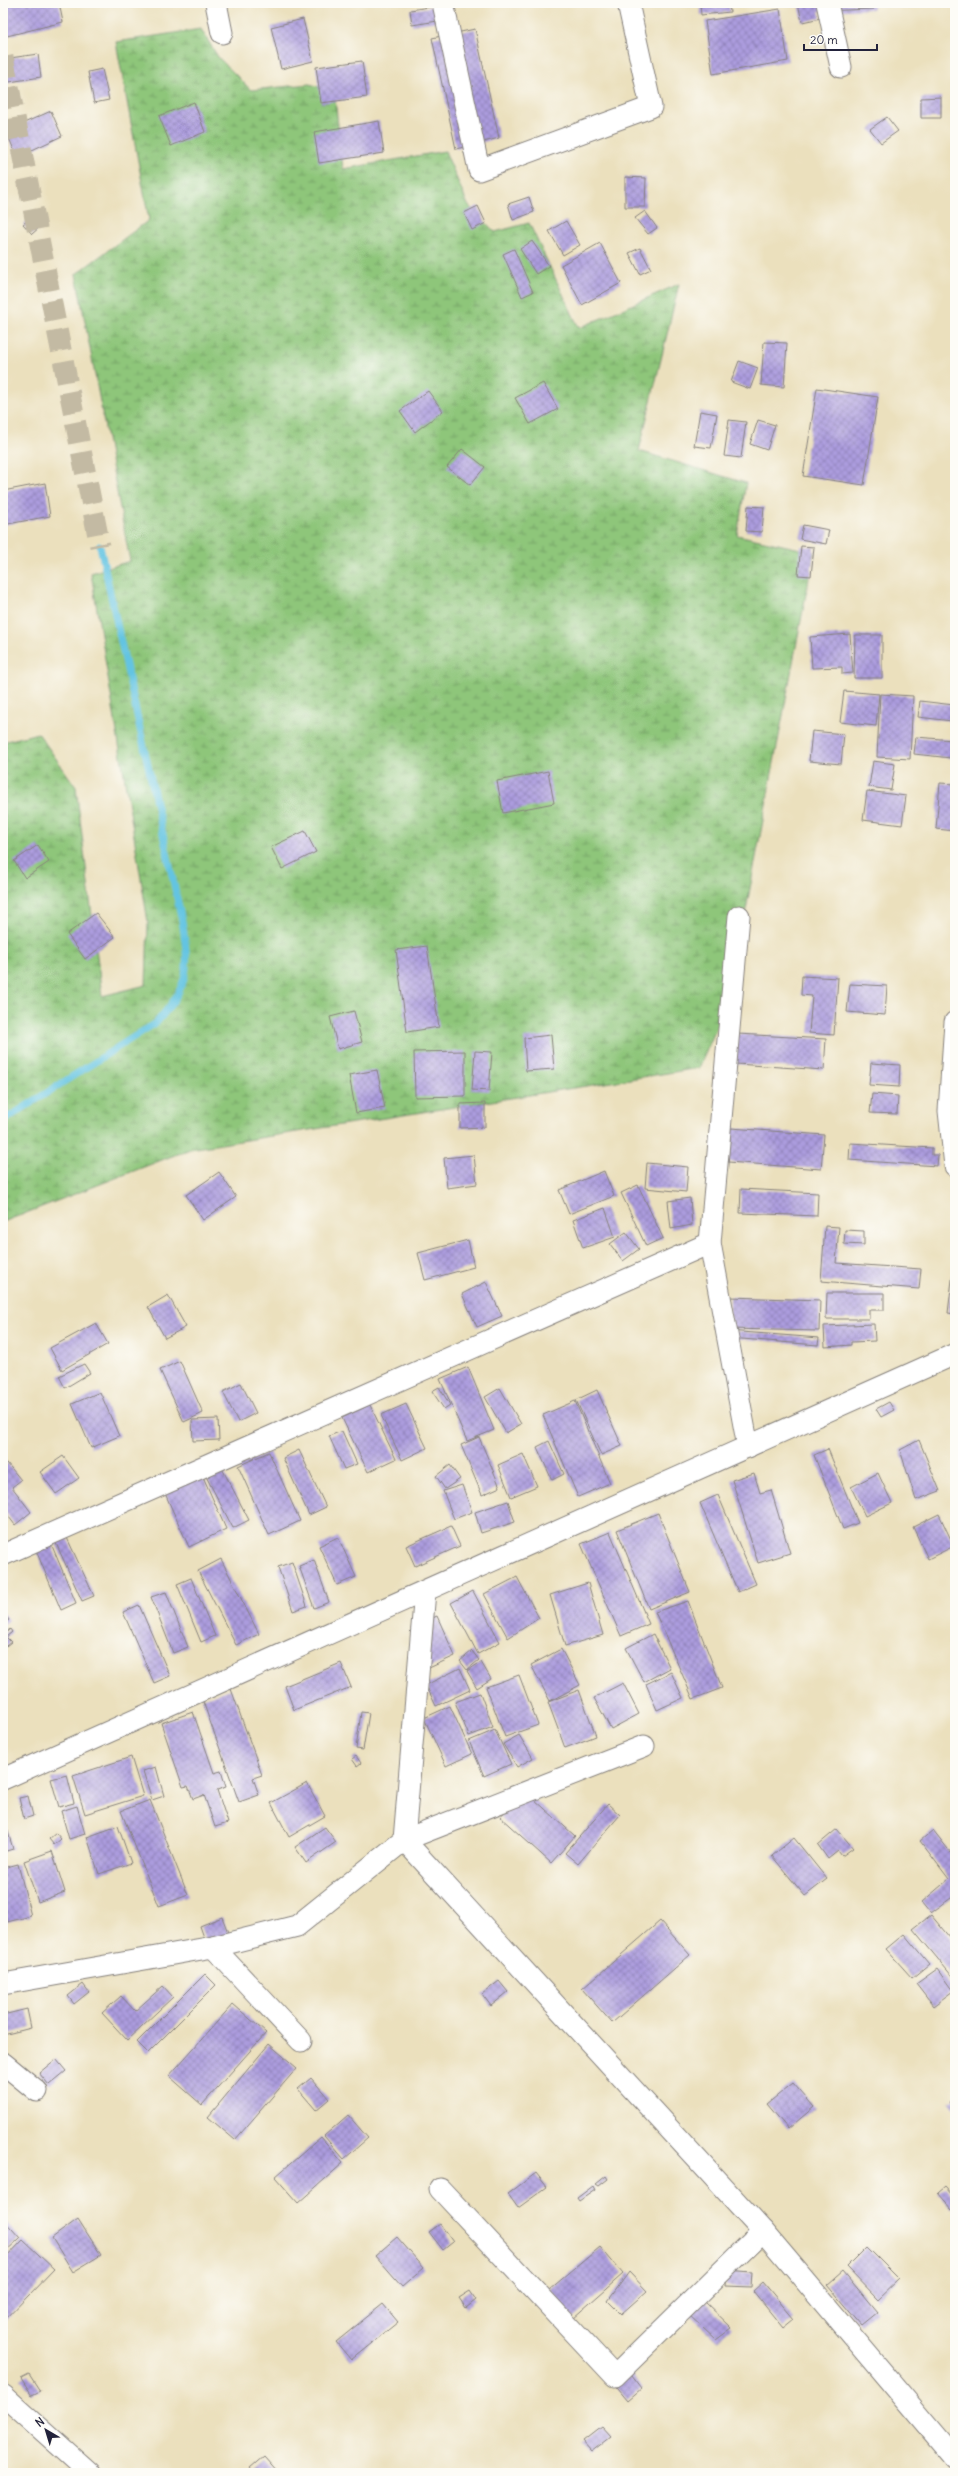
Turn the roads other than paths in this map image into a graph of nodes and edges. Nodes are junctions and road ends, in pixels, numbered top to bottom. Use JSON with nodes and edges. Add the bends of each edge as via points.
{"nodes":[{"id":1,"x":216,"y":3,"type":"edge"},
{"id":2,"x":443,"y":3,"type":"edge"},
{"id":3,"x":628,"y":3,"type":"edge"},
{"id":4,"x":827,"y":3,"type":"edge"},
{"id":5,"x":222,"y":33,"type":"dead end"},
{"id":6,"x":841,"y":67,"type":"dead end"},
{"id":7,"x":739,"y":916,"type":"dead end"},
{"id":8,"x":955,"y":1022,"type":"edge"},
{"id":9,"x":955,"y":1166,"type":"edge"},
{"id":10,"x":710,"y":1243,"type":"junction"},
{"id":11,"x":955,"y":1354,"type":"edge"},
{"id":12,"x":748,"y":1447,"type":"junction"},
{"id":13,"x":3,"y":1555,"type":"edge"},
{"id":14,"x":425,"y":1590,"type":"junction"},
{"id":15,"x":644,"y":1746,"type":"dead end"},
{"id":16,"x":3,"y":1778,"type":"edge"},
{"id":17,"x":404,"y":1840,"type":"junction"},
{"id":18,"x":213,"y":1947,"type":"junction"},
{"id":19,"x":3,"y":1984,"type":"edge"},
{"id":20,"x":301,"y":2041,"type":"dead end"},
{"id":21,"x":3,"y":2063,"type":"edge"},
{"id":22,"x":37,"y":2091,"type":"dead end"},
{"id":23,"x":440,"y":2189,"type":"dead end"},
{"id":24,"x":763,"y":2231,"type":"junction"},
{"id":25,"x":3,"y":2395,"type":"edge"},
{"id":26,"x":955,"y":2458,"type":"edge"},
{"id":27,"x":90,"y":2473,"type":"edge"}],
"edges":[{"from":1,"to":5,"type":"street"},
{"from":2,"to":3,"type":"street","via":[[479,170],[651,107]]},
{"from":4,"to":6,"type":"street"},
{"from":7,"to":10,"type":"street"},
{"from":8,"to":9,"type":"street","via":[[949,1111]]},
{"from":10,"to":12,"type":"street"},
{"from":10,"to":13,"type":"street"},
{"from":11,"to":12,"type":"street"},
{"from":12,"to":14,"type":"street"},
{"from":14,"to":16,"type":"street"},
{"from":14,"to":17,"type":"street"},
{"from":15,"to":17,"type":"street"},
{"from":17,"to":18,"type":"street","via":[[297,1926]]},
{"from":17,"to":24,"type":"street"},
{"from":18,"to":19,"type":"street"},
{"from":18,"to":20,"type":"street"},
{"from":21,"to":22,"type":"street"},
{"from":23,"to":24,"type":"street","via":[[615,2376]]},
{"from":24,"to":26,"type":"street"},
{"from":25,"to":27,"type":"street"}]}
